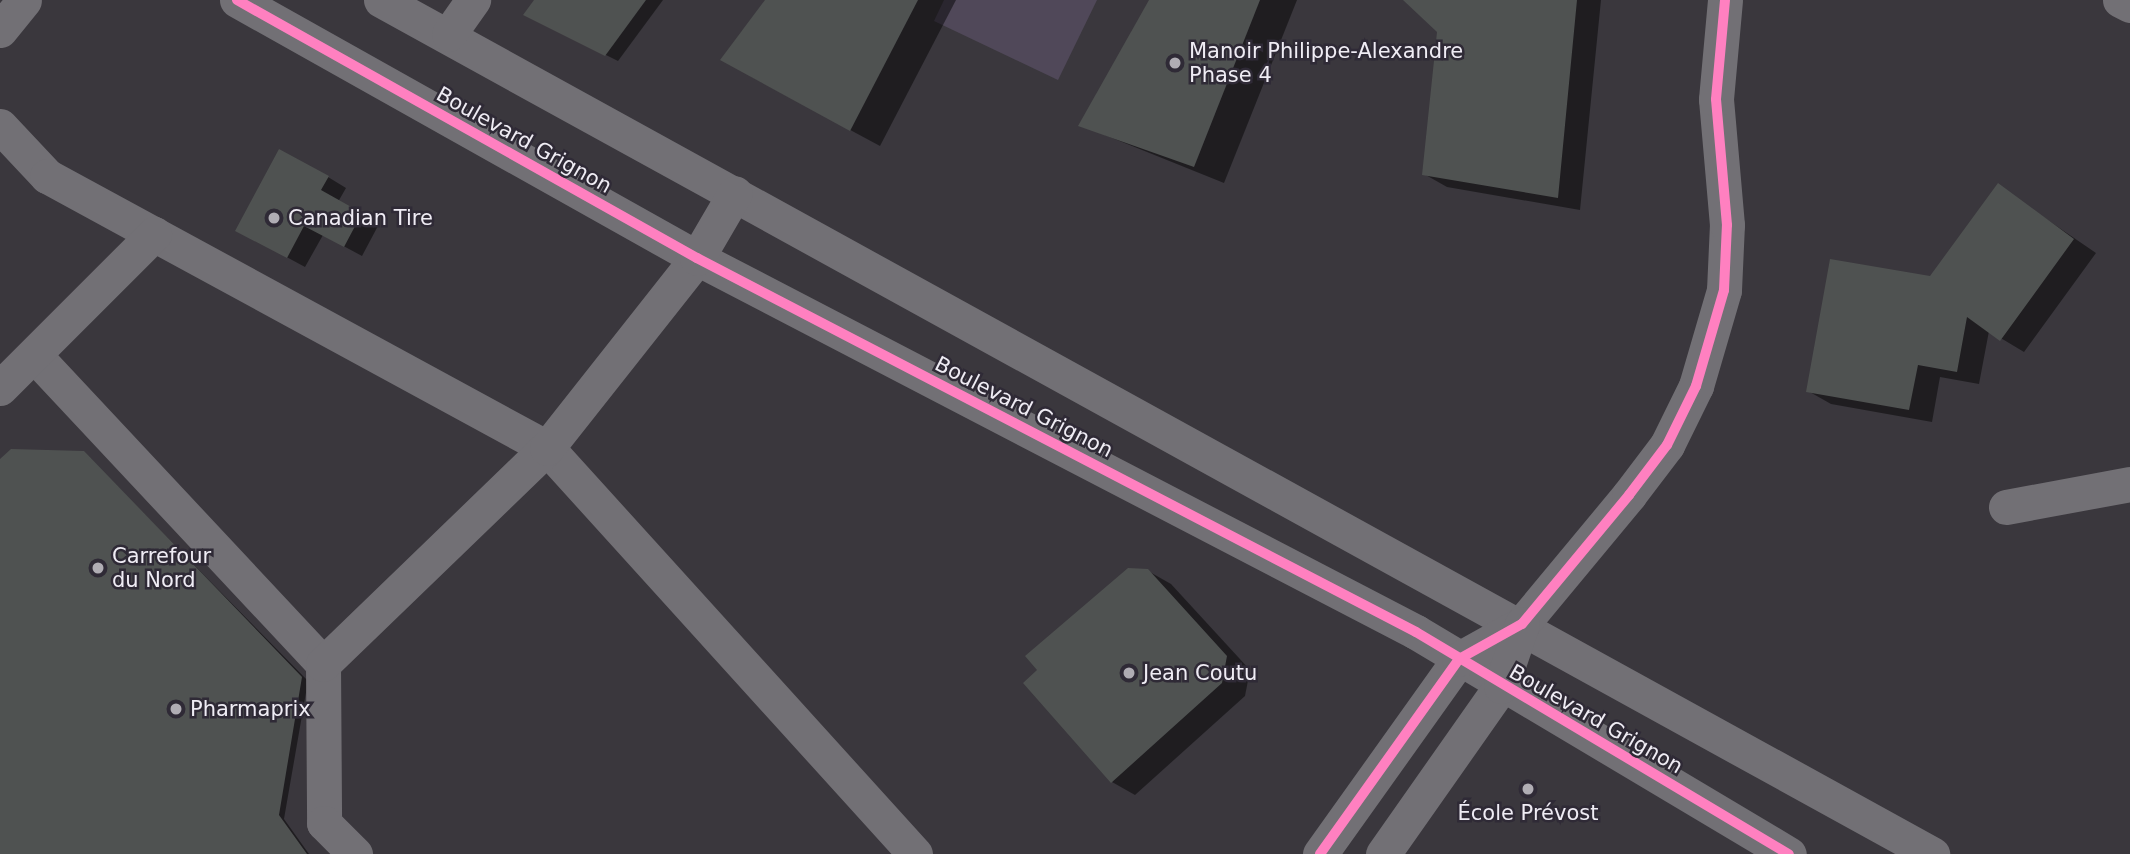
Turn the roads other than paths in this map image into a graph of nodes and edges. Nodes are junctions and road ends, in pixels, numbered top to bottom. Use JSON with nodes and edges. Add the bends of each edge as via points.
{"nodes":[{"id":1,"x":24,"y":0,"type":"edge"},
{"id":2,"x":237,"y":0,"type":"edge"},
{"id":3,"x":381,"y":0,"type":"edge"},
{"id":4,"x":472,"y":0,"type":"edge"},
{"id":5,"x":1725,"y":0,"type":"edge"},
{"id":6,"x":2120,"y":0,"type":"edge"},
{"id":7,"x":2130,"y":5,"type":"edge"},
{"id":8,"x":0,"y":30,"type":"edge"},
{"id":9,"x":449,"y":34,"type":"junction"},
{"id":10,"x":0,"y":126,"type":"edge"},
{"id":11,"x":735,"y":192,"type":"junction"},
{"id":12,"x":154,"y":234,"type":"junction"},
{"id":13,"x":697,"y":258,"type":"junction"},
{"id":14,"x":35,"y":356,"type":"junction"},
{"id":15,"x":0,"y":388,"type":"edge"},
{"id":16,"x":547,"y":448,"type":"junction"},
{"id":17,"x":2130,"y":484,"type":"edge"},
{"id":18,"x":2006,"y":507,"type":"dead end"},
{"id":19,"x":1522,"y":624,"type":"junction"},
{"id":20,"x":1458,"y":659,"type":"junction"},
{"id":21,"x":323,"y":664,"type":"junction"},
{"id":22,"x":1501,"y":686,"type":"junction"},
{"id":23,"x":355,"y":854,"type":"edge"},
{"id":24,"x":915,"y":854,"type":"edge"},
{"id":25,"x":1320,"y":854,"type":"edge"},
{"id":26,"x":1383,"y":854,"type":"edge"},
{"id":27,"x":1789,"y":854,"type":"edge"},
{"id":28,"x":1932,"y":854,"type":"edge"}],
"edges":[{"from":1,"to":8,"type":"street"},
{"from":2,"to":13,"type":"street","name":"Boulevard Grignon"},
{"from":3,"to":9,"type":"street","name":"Boulevard Grignon"},
{"from":4,"to":9,"type":"street"},
{"from":5,"to":19,"type":"street","via":[[1716,99],[1727,225],[1724,290],[1713,339],[1667,445]]},
{"from":6,"to":7,"type":"street"},
{"from":9,"to":11,"type":"street","name":"Boulevard Grignon"},
{"from":10,"to":12,"type":"street","via":[[47,176]]},
{"from":11,"to":13,"type":"street"},
{"from":11,"to":19,"type":"street","name":"Boulevard Grignon"},
{"from":12,"to":14,"type":"street"},
{"from":12,"to":16,"type":"street"},
{"from":13,"to":16,"type":"street"},
{"from":13,"to":20,"type":"street","name":"Boulevard Grignon"},
{"from":14,"to":15,"type":"street"},
{"from":14,"to":21,"type":"street"},
{"from":16,"to":21,"type":"street"},
{"from":16,"to":24,"type":"street"},
{"from":17,"to":18,"type":"street"},
{"from":19,"to":20,"type":"street"},
{"from":19,"to":22,"type":"street"},
{"from":19,"to":28,"type":"street","name":"Boulevard Grignon"},
{"from":20,"to":22,"type":"street","name":"Boulevard Grignon"},
{"from":20,"to":25,"type":"street"},
{"from":21,"to":23,"type":"street","via":[[324,823]]},
{"from":22,"to":26,"type":"street"},
{"from":22,"to":27,"type":"street","name":"Boulevard Grignon"}]}
